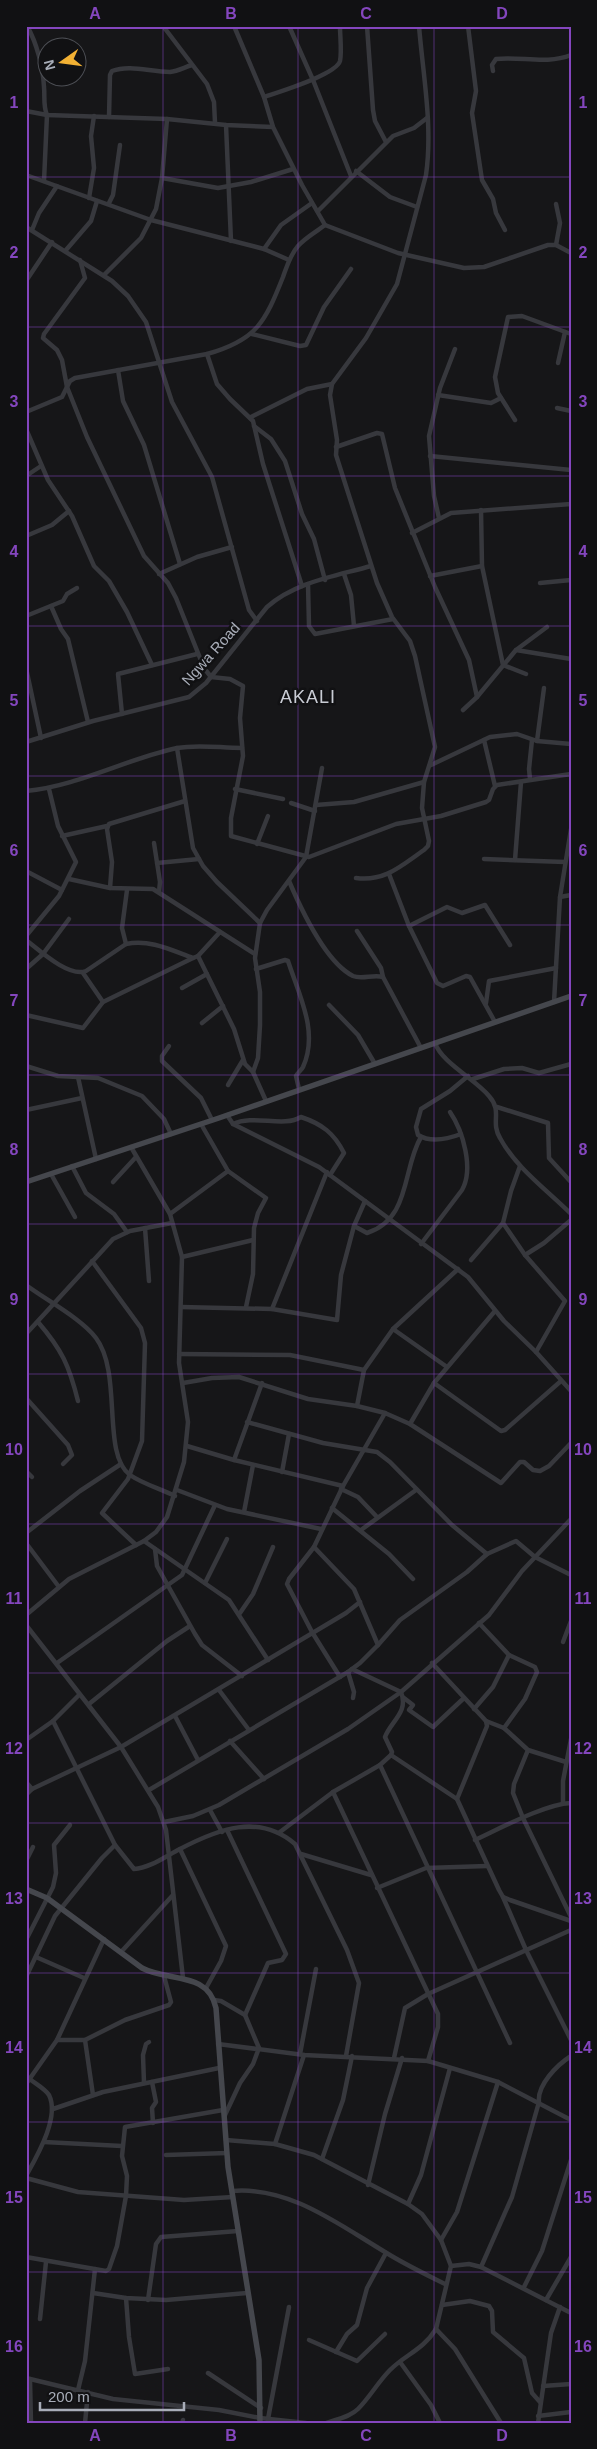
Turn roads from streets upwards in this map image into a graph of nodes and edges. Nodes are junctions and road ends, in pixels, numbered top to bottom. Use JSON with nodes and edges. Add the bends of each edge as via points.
{"nodes":[{"id":1,"x":27,"y":26,"type":"edge"},
{"id":2,"x":163,"y":26,"type":"edge"},
{"id":3,"x":234,"y":26,"type":"edge"},
{"id":4,"x":289,"y":26,"type":"edge"},
{"id":5,"x":340,"y":26,"type":"edge"},
{"id":6,"x":367,"y":26,"type":"edge"},
{"id":7,"x":419,"y":26,"type":"edge"},
{"id":8,"x":468,"y":26,"type":"edge"},
{"id":9,"x":571,"y":55,"type":"edge"},
{"id":10,"x":192,"y":65,"type":"junction"},
{"id":11,"x":493,"y":71,"type":"dead end"},
{"id":12,"x":313,"y":80,"type":"junction"},
{"id":13,"x":264,"y":98,"type":"junction"},
{"id":14,"x":26,"y":112,"type":"edge"},
{"id":15,"x":47,"y":115,"type":"junction"},
{"id":16,"x":94,"y":116,"type":"junction"},
{"id":17,"x":109,"y":116,"type":"junction"},
{"id":18,"x":427,"y":118,"type":"junction"},
{"id":19,"x":167,"y":119,"type":"junction"},
{"id":20,"x":215,"y":122,"type":"junction"},
{"id":21,"x":226,"y":125,"type":"junction"},
{"id":22,"x":273,"y":127,"type":"junction"},
{"id":23,"x":386,"y":142,"type":"junction"},
{"id":24,"x":120,"y":145,"type":"dead end"},
{"id":25,"x":294,"y":169,"type":"junction"},
{"id":26,"x":356,"y":171,"type":"junction"},
{"id":27,"x":26,"y":174,"type":"edge"},
{"id":28,"x":350,"y":176,"type":"junction"},
{"id":29,"x":162,"y":178,"type":"junction"},
{"id":30,"x":44,"y":181,"type":"junction"},
{"id":31,"x":57,"y":186,"type":"junction"},
{"id":32,"x":228,"y":186,"type":"junction"},
{"id":33,"x":89,"y":198,"type":"junction"},
{"id":34,"x":97,"y":201,"type":"junction"},
{"id":35,"x":109,"y":203,"type":"junction"},
{"id":36,"x":312,"y":203,"type":"junction"},
{"id":37,"x":556,"y":204,"type":"dead end"},
{"id":38,"x":417,"y":207,"type":"junction"},
{"id":39,"x":318,"y":211,"type":"junction"},
{"id":40,"x":151,"y":220,"type":"junction"},
{"id":41,"x":325,"y":225,"type":"junction"},
{"id":42,"x":26,"y":227,"type":"edge"},
{"id":43,"x":32,"y":230,"type":"junction"},
{"id":44,"x":505,"y":230,"type":"dead end"},
{"id":45,"x":231,"y":241,"type":"junction"},
{"id":46,"x":52,"y":242,"type":"junction"},
{"id":47,"x":556,"y":245,"type":"junction"},
{"id":48,"x":264,"y":249,"type":"junction"},
{"id":49,"x":66,"y":250,"type":"junction"},
{"id":50,"x":571,"y":253,"type":"edge"},
{"id":51,"x":406,"y":255,"type":"junction"},
{"id":52,"x":80,"y":260,"type":"junction"},
{"id":53,"x":289,"y":260,"type":"junction"},
{"id":54,"x":351,"y":269,"type":"dead end"},
{"id":55,"x":104,"y":275,"type":"junction"},
{"id":56,"x":26,"y":281,"type":"edge"},
{"id":57,"x":565,"y":332,"type":"junction"},
{"id":58,"x":252,"y":334,"type":"junction"},
{"id":59,"x":571,"y":334,"type":"edge"},
{"id":60,"x":455,"y":349,"type":"dead end"},
{"id":61,"x":208,"y":354,"type":"junction"},
{"id":62,"x":158,"y":362,"type":"junction"},
{"id":63,"x":558,"y":363,"type":"dead end"},
{"id":64,"x":118,"y":370,"type":"junction"},
{"id":65,"x":332,"y":384,"type":"junction"},
{"id":66,"x":67,"y":388,"type":"junction"},
{"id":67,"x":438,"y":395,"type":"junction"},
{"id":68,"x":500,"y":398,"type":"junction"},
{"id":69,"x":556,"y":408,"type":"dead end"},
{"id":70,"x":571,"y":411,"type":"edge"},
{"id":71,"x":26,"y":412,"type":"edge"},
{"id":72,"x":250,"y":417,"type":"junction"},
{"id":73,"x":515,"y":420,"type":"dead end"},
{"id":74,"x":254,"y":426,"type":"junction"},
{"id":75,"x":26,"y":429,"type":"edge"},
{"id":76,"x":336,"y":447,"type":"junction"},
{"id":77,"x":430,"y":456,"type":"junction"},
{"id":78,"x":41,"y":466,"type":"junction"},
{"id":79,"x":571,"y":470,"type":"edge"},
{"id":80,"x":26,"y":476,"type":"edge"},
{"id":81,"x":571,"y":504,"type":"edge"},
{"id":82,"x":481,"y":510,"type":"junction"},
{"id":83,"x":69,"y":511,"type":"junction"},
{"id":84,"x":439,"y":518,"type":"junction"},
{"id":85,"x":412,"y":533,"type":"junction"},
{"id":86,"x":26,"y":536,"type":"edge"},
{"id":87,"x":232,"y":548,"type":"junction"},
{"id":88,"x":180,"y":564,"type":"junction"},
{"id":89,"x":371,"y":566,"type":"junction"},
{"id":90,"x":482,"y":566,"type":"junction"},
{"id":91,"x":159,"y":574,"type":"junction"},
{"id":92,"x":344,"y":574,"type":"junction"},
{"id":93,"x":430,"y":576,"type":"junction"},
{"id":94,"x":325,"y":580,"type":"junction"},
{"id":95,"x":571,"y":580,"type":"edge"},
{"id":96,"x":540,"y":583,"type":"dead end"},
{"id":97,"x":308,"y":584,"type":"junction"},
{"id":98,"x":302,"y":586,"type":"junction"},
{"id":99,"x":76,"y":588,"type":"dead end"},
{"id":100,"x":51,"y":606,"type":"junction"},
{"id":101,"x":26,"y":616,"type":"edge"},
{"id":102,"x":393,"y":618,"type":"junction"},
{"id":103,"x":257,"y":621,"type":"junction"},
{"id":104,"x":354,"y":626,"type":"junction"},
{"id":105,"x":547,"y":627,"type":"dead end"},
{"id":106,"x":516,"y":650,"type":"junction"},
{"id":107,"x":197,"y":654,"type":"junction"},
{"id":108,"x":571,"y":659,"type":"edge"},
{"id":109,"x":152,"y":665,"type":"junction"},
{"id":110,"x":503,"y":665,"type":"junction"},
{"id":111,"x":26,"y":668,"type":"edge"},
{"id":112,"x":526,"y":674,"type":"dead end"},
{"id":113,"x":211,"y":677,"type":"junction"},
{"id":114,"x":544,"y":688,"type":"dead end"},
{"id":115,"x":477,"y":697,"type":"junction"},
{"id":116,"x":463,"y":710,"type":"dead end"},
{"id":117,"x":122,"y":714,"type":"junction"},
{"id":118,"x":88,"y":722,"type":"junction"},
{"id":119,"x":41,"y":738,"type":"junction"},
{"id":120,"x":484,"y":740,"type":"junction"},
{"id":121,"x":535,"y":740,"type":"junction"},
{"id":122,"x":26,"y":742,"type":"edge"},
{"id":123,"x":571,"y":744,"type":"edge"},
{"id":124,"x":177,"y":748,"type":"junction"},
{"id":125,"x":242,"y":748,"type":"junction"},
{"id":126,"x":431,"y":765,"type":"junction"},
{"id":127,"x":322,"y":768,"type":"dead end"},
{"id":128,"x":571,"y":774,"type":"edge"},
{"id":129,"x":530,"y":779,"type":"junction"},
{"id":130,"x":424,"y":782,"type":"junction"},
{"id":131,"x":521,"y":782,"type":"junction"},
{"id":132,"x":494,"y":786,"type":"junction"},
{"id":133,"x":49,"y":789,"type":"junction"},
{"id":134,"x":235,"y":789,"type":"junction"},
{"id":135,"x":26,"y":791,"type":"edge"},
{"id":136,"x":283,"y":799,"type":"dead end"},
{"id":137,"x":185,"y":801,"type":"junction"},
{"id":138,"x":291,"y":803,"type":"dead end"},
{"id":139,"x":316,"y":805,"type":"junction"},
{"id":140,"x":315,"y":811,"type":"junction"},
{"id":141,"x":268,"y":816,"type":"dead end"},
{"id":142,"x":423,"y":817,"type":"junction"},
{"id":143,"x":107,"y":826,"type":"junction"},
{"id":144,"x":571,"y":828,"type":"edge"},
{"id":145,"x":62,"y":836,"type":"junction"},
{"id":146,"x":154,"y":843,"type":"dead end"},
{"id":147,"x":258,"y":844,"type":"junction"},
{"id":148,"x":306,"y":857,"type":"junction"},
{"id":149,"x":199,"y":859,"type":"junction"},
{"id":150,"x":484,"y":859,"type":"dead end"},
{"id":151,"x":516,"y":860,"type":"junction"},
{"id":152,"x":565,"y":862,"type":"junction"},
{"id":153,"x":158,"y":863,"type":"junction"},
{"id":154,"x":26,"y":871,"type":"edge"},
{"id":155,"x":389,"y":874,"type":"junction"},
{"id":156,"x":356,"y":878,"type":"dead end"},
{"id":157,"x":69,"y":879,"type":"junction"},
{"id":158,"x":289,"y":881,"type":"junction"},
{"id":159,"x":110,"y":888,"type":"junction"},
{"id":160,"x":62,"y":890,"type":"junction"},
{"id":161,"x":127,"y":890,"type":"junction"},
{"id":162,"x":159,"y":892,"type":"junction"},
{"id":163,"x":571,"y":895,"type":"edge"},
{"id":164,"x":560,"y":897,"type":"junction"},
{"id":165,"x":68,"y":919,"type":"dead end"},
{"id":166,"x":260,"y":923,"type":"junction"},
{"id":167,"x":409,"y":926,"type":"junction"},
{"id":168,"x":357,"y":931,"type":"dead end"},
{"id":169,"x":220,"y":932,"type":"junction"},
{"id":170,"x":26,"y":936,"type":"edge"},
{"id":171,"x":26,"y":940,"type":"edge"},
{"id":172,"x":126,"y":944,"type":"junction"},
{"id":173,"x":510,"y":945,"type":"dead end"},
{"id":174,"x":43,"y":954,"type":"junction"},
{"id":175,"x":255,"y":954,"type":"junction"},
{"id":176,"x":198,"y":956,"type":"junction"},
{"id":177,"x":193,"y":958,"type":"junction"},
{"id":178,"x":256,"y":968,"type":"junction"},
{"id":179,"x":556,"y":968,"type":"junction"},
{"id":180,"x":26,"y":969,"type":"edge"},
{"id":181,"x":83,"y":973,"type":"junction"},
{"id":182,"x":207,"y":974,"type":"junction"},
{"id":183,"x":383,"y":977,"type":"junction"},
{"id":184,"x":182,"y":988,"type":"dead end"},
{"id":185,"x":571,"y":996,"type":"edge"},
{"id":186,"x":103,"y":1002,"type":"junction"},
{"id":187,"x":554,"y":1002,"type":"junction"},
{"id":188,"x":486,"y":1003,"type":"junction"},
{"id":189,"x":329,"y":1005,"type":"dead end"},
{"id":190,"x":223,"y":1006,"type":"junction"},
{"id":191,"x":26,"y":1015,"type":"edge"},
{"id":192,"x":495,"y":1022,"type":"junction"},
{"id":193,"x":202,"y":1023,"type":"dead end"},
{"id":194,"x":435,"y":1042,"type":"junction"},
{"id":195,"x":169,"y":1046,"type":"dead end"},
{"id":196,"x":421,"y":1048,"type":"junction"},
{"id":197,"x":243,"y":1060,"type":"junction"},
{"id":198,"x":376,"y":1064,"type":"junction"},
{"id":199,"x":571,"y":1064,"type":"edge"},
{"id":200,"x":26,"y":1066,"type":"edge"},
{"id":201,"x":253,"y":1072,"type":"junction"},
{"id":202,"x":78,"y":1077,"type":"junction"},
{"id":203,"x":471,"y":1077,"type":"junction"},
{"id":204,"x":228,"y":1085,"type":"dead end"},
{"id":205,"x":299,"y":1090,"type":"junction"},
{"id":206,"x":82,"y":1098,"type":"junction"},
{"id":207,"x":266,"y":1101,"type":"junction"},
{"id":208,"x":497,"y":1107,"type":"junction"},
{"id":209,"x":26,"y":1110,"type":"edge"},
{"id":210,"x":450,"y":1112,"type":"dead end"},
{"id":211,"x":227,"y":1115,"type":"junction"},
{"id":212,"x":212,"y":1120,"type":"junction"},
{"id":213,"x":201,"y":1124,"type":"junction"},
{"id":214,"x":233,"y":1124,"type":"junction"},
{"id":215,"x":172,"y":1134,"type":"junction"},
{"id":216,"x":461,"y":1134,"type":"junction"},
{"id":217,"x":421,"y":1137,"type":"junction"},
{"id":218,"x":132,"y":1147,"type":"junction"},
{"id":219,"x":136,"y":1157,"type":"junction"},
{"id":220,"x":96,"y":1159,"type":"junction"},
{"id":221,"x":72,"y":1166,"type":"junction"},
{"id":222,"x":520,"y":1166,"type":"junction"},
{"id":223,"x":228,"y":1170,"type":"junction"},
{"id":224,"x":329,"y":1173,"type":"junction"},
{"id":225,"x":26,"y":1174,"type":"edge"},
{"id":226,"x":51,"y":1174,"type":"junction"},
{"id":227,"x":570,"y":1181,"type":"edge"},
{"id":228,"x":27,"y":1182,"type":"edge"},
{"id":229,"x":114,"y":1182,"type":"dead end"},
{"id":230,"x":365,"y":1201,"type":"junction"},
{"id":231,"x":170,"y":1214,"type":"junction"},
{"id":232,"x":571,"y":1214,"type":"edge"},
{"id":233,"x":74,"y":1217,"type":"dead end"},
{"id":234,"x":391,"y":1219,"type":"junction"},
{"id":235,"x":571,"y":1220,"type":"edge"},
{"id":236,"x":172,"y":1223,"type":"junction"},
{"id":237,"x":503,"y":1223,"type":"junction"},
{"id":238,"x":354,"y":1226,"type":"junction"},
{"id":239,"x":145,"y":1228,"type":"junction"},
{"id":240,"x":127,"y":1232,"type":"junction"},
{"id":241,"x":252,"y":1240,"type":"junction"},
{"id":242,"x":421,"y":1244,"type":"junction"},
{"id":243,"x":525,"y":1255,"type":"junction"},
{"id":244,"x":182,"y":1257,"type":"junction"},
{"id":245,"x":471,"y":1260,"type":"dead end"},
{"id":246,"x":92,"y":1261,"type":"junction"},
{"id":247,"x":458,"y":1269,"type":"junction"},
{"id":248,"x":149,"y":1281,"type":"dead end"},
{"id":249,"x":26,"y":1285,"type":"edge"},
{"id":250,"x":54,"y":1306,"type":"junction"},
{"id":251,"x":182,"y":1308,"type":"junction"},
{"id":252,"x":246,"y":1308,"type":"junction"},
{"id":253,"x":272,"y":1308,"type":"junction"},
{"id":254,"x":495,"y":1311,"type":"junction"},
{"id":255,"x":38,"y":1322,"type":"junction"},
{"id":256,"x":393,"y":1329,"type":"junction"},
{"id":257,"x":26,"y":1334,"type":"edge"},
{"id":258,"x":536,"y":1352,"type":"junction"},
{"id":259,"x":179,"y":1354,"type":"junction"},
{"id":260,"x":447,"y":1367,"type":"junction"},
{"id":261,"x":364,"y":1370,"type":"junction"},
{"id":262,"x":561,"y":1381,"type":"junction"},
{"id":263,"x":262,"y":1383,"type":"junction"},
{"id":264,"x":434,"y":1383,"type":"junction"},
{"id":265,"x":183,"y":1384,"type":"junction"},
{"id":266,"x":571,"y":1391,"type":"edge"},
{"id":267,"x":26,"y":1398,"type":"edge"},
{"id":268,"x":78,"y":1401,"type":"dead end"},
{"id":269,"x":357,"y":1406,"type":"junction"},
{"id":270,"x":384,"y":1413,"type":"junction"},
{"id":271,"x":247,"y":1422,"type":"junction"},
{"id":272,"x":410,"y":1424,"type":"junction"},
{"id":273,"x":289,"y":1434,"type":"junction"},
{"id":274,"x":571,"y":1443,"type":"edge"},
{"id":275,"x":187,"y":1446,"type":"junction"},
{"id":276,"x":365,"y":1449,"type":"junction"},
{"id":277,"x":234,"y":1460,"type":"junction"},
{"id":278,"x":63,"y":1464,"type":"dead end"},
{"id":279,"x":121,"y":1464,"type":"junction"},
{"id":280,"x":252,"y":1465,"type":"junction"},
{"id":281,"x":26,"y":1471,"type":"edge"},
{"id":282,"x":282,"y":1472,"type":"junction"},
{"id":283,"x":130,"y":1474,"type":"junction"},
{"id":284,"x":32,"y":1477,"type":"dead end"},
{"id":285,"x":342,"y":1488,"type":"junction"},
{"id":286,"x":416,"y":1490,"type":"junction"},
{"id":287,"x":176,"y":1493,"type":"junction"},
{"id":288,"x":215,"y":1505,"type":"junction"},
{"id":289,"x":332,"y":1508,"type":"junction"},
{"id":290,"x":244,"y":1512,"type":"junction"},
{"id":291,"x":377,"y":1517,"type":"junction"},
{"id":292,"x":571,"y":1518,"type":"edge"},
{"id":293,"x":321,"y":1529,"type":"junction"},
{"id":294,"x":361,"y":1530,"type":"junction"},
{"id":295,"x":26,"y":1533,"type":"edge"},
{"id":296,"x":227,"y":1539,"type":"dead end"},
{"id":297,"x":144,"y":1541,"type":"junction"},
{"id":298,"x":26,"y":1543,"type":"edge"},
{"id":299,"x":136,"y":1545,"type":"junction"},
{"id":300,"x":273,"y":1547,"type":"dead end"},
{"id":301,"x":314,"y":1547,"type":"junction"},
{"id":302,"x":154,"y":1550,"type":"junction"},
{"id":303,"x":487,"y":1554,"type":"junction"},
{"id":304,"x":535,"y":1557,"type":"junction"},
{"id":305,"x":185,"y":1570,"type":"junction"},
{"id":306,"x":571,"y":1575,"type":"edge"},
{"id":307,"x":413,"y":1579,"type":"dead end"},
{"id":308,"x":205,"y":1583,"type":"junction"},
{"id":309,"x":169,"y":1586,"type":"junction"},
{"id":310,"x":59,"y":1587,"type":"junction"},
{"id":311,"x":360,"y":1602,"type":"junction"},
{"id":312,"x":240,"y":1613,"type":"junction"},
{"id":313,"x":26,"y":1615,"type":"edge"},
{"id":314,"x":571,"y":1621,"type":"edge"},
{"id":315,"x":479,"y":1623,"type":"junction"},
{"id":316,"x":26,"y":1625,"type":"edge"},
{"id":317,"x":190,"y":1626,"type":"junction"},
{"id":318,"x":312,"y":1632,"type":"junction"},
{"id":319,"x":563,"y":1642,"type":"dead end"},
{"id":320,"x":378,"y":1645,"type":"junction"},
{"id":321,"x":509,"y":1655,"type":"junction"},
{"id":322,"x":268,"y":1660,"type":"junction"},
{"id":323,"x":58,"y":1663,"type":"junction"},
{"id":324,"x":432,"y":1664,"type":"junction"},
{"id":325,"x":350,"y":1670,"type":"junction"},
{"id":326,"x":242,"y":1676,"type":"junction"},
{"id":327,"x":340,"y":1677,"type":"junction"},
{"id":328,"x":219,"y":1690,"type":"junction"},
{"id":329,"x":401,"y":1692,"type":"junction"},
{"id":330,"x":79,"y":1695,"type":"junction"},
{"id":331,"x":353,"y":1698,"type":"dead end"},
{"id":332,"x":404,"y":1698,"type":"junction"},
{"id":333,"x":464,"y":1698,"type":"junction"},
{"id":334,"x":89,"y":1704,"type":"junction"},
{"id":335,"x":474,"y":1709,"type":"junction"},
{"id":336,"x":174,"y":1716,"type":"junction"},
{"id":337,"x":53,"y":1720,"type":"junction"},
{"id":338,"x":486,"y":1721,"type":"junction"},
{"id":339,"x":504,"y":1728,"type":"junction"},
{"id":340,"x":249,"y":1730,"type":"junction"},
{"id":341,"x":27,"y":1738,"type":"edge"},
{"id":342,"x":571,"y":1739,"type":"edge"},
{"id":343,"x":230,"y":1741,"type":"junction"},
{"id":344,"x":121,"y":1748,"type":"junction"},
{"id":345,"x":528,"y":1750,"type":"junction"},
{"id":346,"x":391,"y":1755,"type":"junction"},
{"id":347,"x":569,"y":1755,"type":"edge"},
{"id":348,"x":198,"y":1760,"type":"junction"},
{"id":349,"x":566,"y":1762,"type":"junction"},
{"id":350,"x":380,"y":1765,"type":"junction"},
{"id":351,"x":76,"y":1768,"type":"junction"},
{"id":352,"x":264,"y":1779,"type":"junction"},
{"id":353,"x":26,"y":1782,"type":"edge"},
{"id":354,"x":32,"y":1789,"type":"junction"},
{"id":355,"x":149,"y":1790,"type":"junction"},
{"id":356,"x":333,"y":1792,"type":"junction"},
{"id":357,"x":26,"y":1795,"type":"edge"},
{"id":358,"x":457,"y":1799,"type":"junction"},
{"id":359,"x":571,"y":1803,"type":"edge"},
{"id":360,"x":562,"y":1804,"type":"junction"},
{"id":361,"x":210,"y":1810,"type":"junction"},
{"id":362,"x":523,"y":1818,"type":"junction"},
{"id":363,"x":164,"y":1822,"type":"junction"},
{"id":364,"x":70,"y":1825,"type":"dead end"},
{"id":365,"x":225,"y":1831,"type":"junction"},
{"id":366,"x":280,"y":1832,"type":"junction"},
{"id":367,"x":475,"y":1840,"type":"junction"},
{"id":368,"x":115,"y":1846,"type":"junction"},
{"id":369,"x":32,"y":1847,"type":"dead end"},
{"id":370,"x":180,"y":1849,"type":"junction"},
{"id":371,"x":301,"y":1854,"type":"junction"},
{"id":372,"x":168,"y":1856,"type":"junction"},
{"id":373,"x":26,"y":1861,"type":"edge"},
{"id":374,"x":487,"y":1866,"type":"junction"},
{"id":375,"x":426,"y":1868,"type":"junction"},
{"id":376,"x":370,"y":1874,"type":"junction"},
{"id":377,"x":377,"y":1888,"type":"junction"},
{"id":378,"x":26,"y":1889,"type":"edge"},
{"id":379,"x":173,"y":1895,"type":"junction"},
{"id":380,"x":503,"y":1897,"type":"junction"},
{"id":381,"x":47,"y":1898,"type":"junction"},
{"id":382,"x":60,"y":1908,"type":"junction"},
{"id":383,"x":571,"y":1917,"type":"edge"},
{"id":384,"x":571,"y":1921,"type":"edge"},
{"id":385,"x":571,"y":1930,"type":"edge"},
{"id":386,"x":27,"y":1938,"type":"edge"},
{"id":387,"x":104,"y":1939,"type":"junction"},
{"id":388,"x":526,"y":1950,"type":"junction"},
{"id":389,"x":122,"y":1951,"type":"junction"},
{"id":390,"x":36,"y":1957,"type":"junction"},
{"id":391,"x":316,"y":1969,"type":"dead end"},
{"id":392,"x":478,"y":1973,"type":"junction"},
{"id":393,"x":164,"y":1976,"type":"junction"},
{"id":394,"x":26,"y":1977,"type":"edge"},
{"id":395,"x":84,"y":1978,"type":"junction"},
{"id":396,"x":183,"y":1978,"type":"junction"},
{"id":397,"x":206,"y":1988,"type":"junction"},
{"id":398,"x":428,"y":1994,"type":"junction"},
{"id":399,"x":214,"y":2000,"type":"junction"},
{"id":400,"x":245,"y":2015,"type":"junction"},
{"id":401,"x":57,"y":2040,"type":"junction"},
{"id":402,"x":85,"y":2040,"type":"junction"},
{"id":403,"x":571,"y":2040,"type":"edge"},
{"id":404,"x":149,"y":2042,"type":"dead end"},
{"id":405,"x":510,"y":2043,"type":"dead end"},
{"id":406,"x":218,"y":2044,"type":"junction"},
{"id":407,"x":258,"y":2048,"type":"junction"},
{"id":408,"x":302,"y":2054,"type":"junction"},
{"id":409,"x":349,"y":2056,"type":"junction"},
{"id":410,"x":571,"y":2056,"type":"edge"},
{"id":411,"x":394,"y":2058,"type":"junction"},
{"id":412,"x":402,"y":2058,"type":"junction"},
{"id":413,"x":428,"y":2061,"type":"junction"},
{"id":414,"x":219,"y":2068,"type":"junction"},
{"id":415,"x":450,"y":2068,"type":"junction"},
{"id":416,"x":28,"y":2082,"type":"edge"},
{"id":417,"x":152,"y":2082,"type":"junction"},
{"id":418,"x":498,"y":2082,"type":"junction"},
{"id":419,"x":144,"y":2083,"type":"junction"},
{"id":420,"x":93,"y":2095,"type":"junction"},
{"id":421,"x":539,"y":2102,"type":"junction"},
{"id":422,"x":53,"y":2109,"type":"junction"},
{"id":423,"x":223,"y":2113,"type":"junction"},
{"id":424,"x":571,"y":2120,"type":"edge"},
{"id":425,"x":153,"y":2123,"type":"junction"},
{"id":426,"x":226,"y":2140,"type":"junction"},
{"id":427,"x":44,"y":2142,"type":"junction"},
{"id":428,"x":275,"y":2144,"type":"junction"},
{"id":429,"x":122,"y":2146,"type":"junction"},
{"id":430,"x":227,"y":2153,"type":"junction"},
{"id":431,"x":166,"y":2155,"type":"dead end"},
{"id":432,"x":322,"y":2159,"type":"junction"},
{"id":433,"x":571,"y":2160,"type":"edge"},
{"id":434,"x":26,"y":2177,"type":"edge"},
{"id":435,"x":368,"y":2185,"type":"junction"},
{"id":436,"x":232,"y":2194,"type":"junction"},
{"id":437,"x":126,"y":2196,"type":"junction"},
{"id":438,"x":408,"y":2204,"type":"junction"},
{"id":439,"x":238,"y":2231,"type":"junction"},
{"id":440,"x":441,"y":2240,"type":"junction"},
{"id":441,"x":386,"y":2253,"type":"junction"},
{"id":442,"x":26,"y":2257,"type":"edge"},
{"id":443,"x":571,"y":2257,"type":"edge"},
{"id":444,"x":46,"y":2262,"type":"junction"},
{"id":445,"x":451,"y":2266,"type":"junction"},
{"id":446,"x":481,"y":2267,"type":"junction"},
{"id":447,"x":95,"y":2269,"type":"junction"},
{"id":448,"x":446,"y":2284,"type":"junction"},
{"id":449,"x":524,"y":2287,"type":"junction"},
{"id":450,"x":93,"y":2293,"type":"junction"},
{"id":451,"x":247,"y":2293,"type":"junction"},
{"id":452,"x":126,"y":2298,"type":"junction"},
{"id":453,"x":148,"y":2300,"type":"junction"},
{"id":454,"x":546,"y":2300,"type":"junction"},
{"id":455,"x":442,"y":2305,"type":"junction"},
{"id":456,"x":290,"y":2307,"type":"dead end"},
{"id":457,"x":560,"y":2307,"type":"junction"},
{"id":458,"x":571,"y":2313,"type":"edge"},
{"id":459,"x":40,"y":2319,"type":"dead end"},
{"id":460,"x":436,"y":2329,"type":"junction"},
{"id":461,"x":385,"y":2334,"type":"dead end"},
{"id":462,"x":309,"y":2340,"type":"dead end"},
{"id":463,"x":336,"y":2352,"type":"junction"},
{"id":464,"x":400,"y":2362,"type":"junction"},
{"id":465,"x":168,"y":2369,"type":"dead end"},
{"id":466,"x":208,"y":2373,"type":"dead end"},
{"id":467,"x":28,"y":2378,"type":"edge"},
{"id":468,"x":571,"y":2384,"type":"edge"},
{"id":469,"x":543,"y":2386,"type":"junction"},
{"id":470,"x":78,"y":2390,"type":"junction"},
{"id":471,"x":88,"y":2392,"type":"junction"},
{"id":472,"x":540,"y":2402,"type":"junction"},
{"id":473,"x":261,"y":2408,"type":"junction"},
{"id":474,"x":571,"y":2412,"type":"edge"},
{"id":475,"x":538,"y":2416,"type":"junction"},
{"id":476,"x":268,"y":2419,"type":"junction"},
{"id":477,"x":260,"y":2420,"type":"edge"},
{"id":478,"x":29,"y":2421,"type":"edge"},
{"id":479,"x":84,"y":2423,"type":"edge"},
{"id":480,"x":306,"y":2423,"type":"edge"},
{"id":481,"x":326,"y":2423,"type":"edge"},
{"id":482,"x":440,"y":2423,"type":"edge"},
{"id":483,"x":501,"y":2423,"type":"edge"},
{"id":484,"x":538,"y":2423,"type":"edge"}],
"edges":[{"from":1,"to":15,"type":"street","via":[[37,51]]},
{"from":2,"to":10,"type":"street"},
{"from":3,"to":13,"type":"street"},
{"from":4,"to":12,"type":"street"},
{"from":5,"to":12,"type":"street","via":[[340,63]]},
{"from":6,"to":23,"type":"street","via":[[374,116]]},
{"from":7,"to":18,"type":"street"},
{"from":8,"to":44,"type":"street","via":[[476,91],[472,113],[482,180]]},
{"from":9,"to":11,"type":"street","via":[[542,61],[496,59]]},
{"from":10,"to":17,"type":"street","via":[[169,72],[129,67],[112,71]]},
{"from":10,"to":20,"type":"street","via":[[207,84],[214,102]]},
{"from":12,"to":13,"type":"street"},
{"from":12,"to":28,"type":"street"},
{"from":13,"to":22,"type":"street"},
{"from":14,"to":15,"type":"street"},
{"from":15,"to":16,"type":"street"},
{"from":15,"to":30,"type":"street"},
{"from":16,"to":17,"type":"street"},
{"from":16,"to":33,"type":"street","via":[[94,164]]},
{"from":17,"to":19,"type":"street"},
{"from":18,"to":23,"type":"street"},
{"from":18,"to":38,"type":"street","via":[[428,165]]},
{"from":19,"to":20,"type":"street"},
{"from":19,"to":29,"type":"street"},
{"from":20,"to":21,"type":"street"},
{"from":21,"to":22,"type":"street"},
{"from":21,"to":32,"type":"street"},
{"from":22,"to":25,"type":"street"},
{"from":23,"to":26,"type":"street"},
{"from":24,"to":35,"type":"street"},
{"from":25,"to":32,"type":"street"},
{"from":25,"to":36,"type":"street"},
{"from":26,"to":28,"type":"street"},
{"from":26,"to":38,"type":"street","via":[[390,197]]},
{"from":27,"to":30,"type":"street"},
{"from":28,"to":39,"type":"street"},
{"from":29,"to":32,"type":"street","via":[[214,188]]},
{"from":29,"to":40,"type":"street"},
{"from":30,"to":31,"type":"street"},
{"from":31,"to":33,"type":"street"},
{"from":31,"to":43,"type":"street"},
{"from":32,"to":45,"type":"street"},
{"from":33,"to":34,"type":"street"},
{"from":34,"to":35,"type":"street"},
{"from":34,"to":49,"type":"street","via":[[91,221]]},
{"from":35,"to":40,"type":"street"},
{"from":36,"to":39,"type":"street"},
{"from":36,"to":48,"type":"street","via":[[288,219]]},
{"from":37,"to":47,"type":"street","via":[[560,216]]},
{"from":38,"to":51,"type":"street"},
{"from":39,"to":41,"type":"street"},
{"from":40,"to":45,"type":"street"},
{"from":40,"to":55,"type":"street","via":[[142,238]]},
{"from":41,"to":51,"type":"street"},
{"from":41,"to":53,"type":"street","via":[[297,247]]},
{"from":42,"to":43,"type":"street"},
{"from":43,"to":46,"type":"street"},
{"from":45,"to":48,"type":"street"},
{"from":46,"to":49,"type":"street"},
{"from":46,"to":56,"type":"street"},
{"from":47,"to":50,"type":"street"},
{"from":47,"to":51,"type":"street","via":[[535,248],[477,268],[450,266]]},
{"from":48,"to":53,"type":"street"},
{"from":49,"to":52,"type":"street"},
{"from":51,"to":65,"type":"street","via":[[397,284],[385,307]]},
{"from":52,"to":55,"type":"street"},
{"from":52,"to":66,"type":"street","via":[[85,278],[43,336],[62,360]]},
{"from":53,"to":58,"type":"street","via":[[268,314]]},
{"from":54,"to":58,"type":"street","via":[[324,307],[306,345]]},
{"from":55,"to":62,"type":"street","via":[[138,309],[153,340]]},
{"from":57,"to":59,"type":"street"},
{"from":57,"to":63,"type":"street"},
{"from":57,"to":68,"type":"street","via":[[522,316],[508,317],[495,377]]},
{"from":58,"to":61,"type":"street","via":[[226,349]]},
{"from":60,"to":67,"type":"street"},
{"from":61,"to":62,"type":"street"},
{"from":61,"to":72,"type":"street","via":[[217,384]]},
{"from":62,"to":64,"type":"street"},
{"from":62,"to":87,"type":"street","via":[[179,417],[209,468]]},
{"from":64,"to":66,"type":"street","via":[[75,378],[70,380]]},
{"from":64,"to":88,"type":"street","via":[[124,400],[144,445]]},
{"from":65,"to":72,"type":"street","via":[[307,389]]},
{"from":65,"to":76,"type":"street","via":[[330,395]]},
{"from":66,"to":71,"type":"street","via":[[62,397]]},
{"from":66,"to":91,"type":"street","via":[[86,436],[144,556]]},
{"from":67,"to":68,"type":"street","via":[[491,403]]},
{"from":67,"to":77,"type":"street","via":[[430,432]]},
{"from":68,"to":73,"type":"street"},
{"from":69,"to":70,"type":"street"},
{"from":72,"to":74,"type":"street"},
{"from":74,"to":94,"type":"street","via":[[271,439],[285,461],[302,514],[314,539]]},
{"from":74,"to":98,"type":"street"},
{"from":75,"to":78,"type":"street"},
{"from":76,"to":85,"type":"street","via":[[382,434],[392,480]]},
{"from":76,"to":89,"type":"street"},
{"from":77,"to":79,"type":"street"},
{"from":77,"to":84,"type":"street"},
{"from":78,"to":80,"type":"street"},
{"from":78,"to":83,"type":"street"},
{"from":81,"to":82,"type":"street"},
{"from":82,"to":84,"type":"street","via":[[451,513]]},
{"from":82,"to":90,"type":"street"},
{"from":83,"to":86,"type":"street","via":[[52,525]]},
{"from":83,"to":109,"type":"street","via":[[94,566],[108,581],[127,612]]},
{"from":84,"to":85,"type":"street"},
{"from":85,"to":93,"type":"street"},
{"from":87,"to":88,"type":"street"},
{"from":87,"to":103,"type":"street","via":[[249,610]]},
{"from":88,"to":91,"type":"street"},
{"from":89,"to":92,"type":"street","name":"Ngwa Road"},
{"from":89,"to":102,"type":"street"},
{"from":90,"to":93,"type":"street"},
{"from":90,"to":110,"type":"street"},
{"from":91,"to":107,"type":"street","via":[[179,604]]},
{"from":92,"to":94,"type":"street","name":"Ngwa Road"},
{"from":92,"to":104,"type":"street","via":[[351,595]]},
{"from":93,"to":115,"type":"street","via":[[469,660]]},
{"from":94,"to":97,"type":"street","name":"Ngwa Road"},
{"from":95,"to":96,"type":"street"},
{"from":97,"to":98,"type":"street","name":"Ngwa Road"},
{"from":97,"to":104,"type":"street","via":[[309,626],[313,633]]},
{"from":98,"to":103,"type":"street","name":"Ngwa Road","via":[[276,598]]},
{"from":99,"to":100,"type":"street","via":[[67,594],[63,602]]},
{"from":100,"to":101,"type":"street"},
{"from":100,"to":118,"type":"street","via":[[68,639]]},
{"from":102,"to":104,"type":"street"},
{"from":102,"to":126,"type":"street","via":[[413,649],[435,744]]},
{"from":103,"to":113,"type":"street","name":"Ngwa Road"},
{"from":105,"to":106,"type":"street"},
{"from":106,"to":108,"type":"street"},
{"from":106,"to":110,"type":"street"},
{"from":107,"to":109,"type":"street"},
{"from":107,"to":113,"type":"street"},
{"from":109,"to":117,"type":"street","via":[[117,674]]},
{"from":110,"to":112,"type":"street"},
{"from":110,"to":115,"type":"street"},
{"from":111,"to":119,"type":"street"},
{"from":113,"to":117,"type":"street","name":"Ngwa Road","via":[[189,697]]},
{"from":113,"to":125,"type":"street","via":[[230,679],[243,686]]},
{"from":114,"to":121,"type":"street"},
{"from":115,"to":116,"type":"street"},
{"from":117,"to":118,"type":"street","name":"Ngwa Road"},
{"from":118,"to":119,"type":"street","name":"Ngwa Road"},
{"from":119,"to":122,"type":"street","name":"Ngwa Road"},
{"from":120,"to":121,"type":"street","via":[[517,734]]},
{"from":120,"to":126,"type":"street"},
{"from":120,"to":132,"type":"street"},
{"from":121,"to":123,"type":"street"},
{"from":121,"to":129,"type":"street","via":[[528,769]]},
{"from":124,"to":125,"type":"street"},
{"from":124,"to":133,"type":"street"},
{"from":124,"to":137,"type":"street"},
{"from":125,"to":134,"type":"street"},
{"from":126,"to":130,"type":"street"},
{"from":127,"to":139,"type":"street"},
{"from":128,"to":129,"type":"street"},
{"from":129,"to":131,"type":"street"},
{"from":130,"to":139,"type":"street","via":[[354,802]]},
{"from":130,"to":142,"type":"street"},
{"from":131,"to":132,"type":"street"},
{"from":131,"to":151,"type":"street"},
{"from":132,"to":142,"type":"street","via":[[486,802],[442,816]]},
{"from":133,"to":135,"type":"street"},
{"from":133,"to":145,"type":"street"},
{"from":134,"to":136,"type":"street"},
{"from":134,"to":147,"type":"street","via":[[231,836]]},
{"from":137,"to":143,"type":"street"},
{"from":137,"to":149,"type":"street","via":[[190,840]]},
{"from":138,"to":140,"type":"street"},
{"from":139,"to":140,"type":"street"},
{"from":140,"to":148,"type":"street"},
{"from":141,"to":147,"type":"street"},
{"from":142,"to":148,"type":"street","via":[[359,836]]},
{"from":142,"to":155,"type":"street","via":[[429,836],[428,846]]},
{"from":143,"to":145,"type":"street"},
{"from":143,"to":159,"type":"street","via":[[112,862]]},
{"from":144,"to":152,"type":"street"},
{"from":145,"to":157,"type":"street","via":[[76,858]]},
{"from":146,"to":153,"type":"street"},
{"from":147,"to":148,"type":"street"},
{"from":148,"to":158,"type":"street"},
{"from":149,"to":153,"type":"street"},
{"from":149,"to":166,"type":"street","via":[[217,882]]},
{"from":150,"to":151,"type":"street"},
{"from":151,"to":152,"type":"street"},
{"from":152,"to":164,"type":"street"},
{"from":153,"to":162,"type":"street"},
{"from":154,"to":160,"type":"street"},
{"from":155,"to":156,"type":"street"},
{"from":155,"to":167,"type":"street"},
{"from":157,"to":159,"type":"street"},
{"from":157,"to":160,"type":"street"},
{"from":158,"to":166,"type":"street"},
{"from":158,"to":183,"type":"street","via":[[310,925],[341,967],[358,977]]},
{"from":159,"to":161,"type":"street"},
{"from":160,"to":170,"type":"street"},
{"from":161,"to":162,"type":"street","via":[[148,888]]},
{"from":161,"to":172,"type":"street","via":[[122,928]]},
{"from":162,"to":169,"type":"street"},
{"from":163,"to":164,"type":"street"},
{"from":164,"to":179,"type":"street"},
{"from":165,"to":174,"type":"street"},
{"from":166,"to":175,"type":"street"},
{"from":167,"to":173,"type":"street","via":[[447,907],[459,914],[485,905]]},
{"from":167,"to":188,"type":"street","via":[[440,986],[468,976]]},
{"from":168,"to":183,"type":"street","via":[[381,968]]},
{"from":169,"to":175,"type":"street"},
{"from":169,"to":176,"type":"street"},
{"from":171,"to":174,"type":"street"},
{"from":172,"to":177,"type":"street","via":[[147,943]]},
{"from":172,"to":181,"type":"street"},
{"from":174,"to":180,"type":"street"},
{"from":174,"to":181,"type":"street","via":[[68,969]]},
{"from":175,"to":178,"type":"street"},
{"from":176,"to":177,"type":"street"},
{"from":176,"to":182,"type":"street"},
{"from":177,"to":186,"type":"street"},
{"from":178,"to":201,"type":"street","via":[[261,1009],[258,1058]]},
{"from":178,"to":205,"type":"street","via":[[287,960],[299,991],[310,1039],[303,1068],[296,1076]]},
{"from":179,"to":187,"type":"street"},
{"from":179,"to":188,"type":"street","via":[[493,979],[488,983]]},
{"from":181,"to":186,"type":"street"},
{"from":182,"to":184,"type":"street"},
{"from":182,"to":190,"type":"street"},
{"from":183,"to":196,"type":"street"},
{"from":185,"to":187,"type":"street"},
{"from":186,"to":191,"type":"street","via":[[84,1028]]},
{"from":187,"to":192,"type":"street"},
{"from":188,"to":192,"type":"street"},
{"from":189,"to":198,"type":"street","via":[[358,1035]]},
{"from":190,"to":193,"type":"street"},
{"from":190,"to":197,"type":"street"},
{"from":192,"to":194,"type":"street"},
{"from":194,"to":196,"type":"street"},
{"from":194,"to":203,"type":"street","via":[[442,1054]]},
{"from":195,"to":212,"type":"street","via":[[162,1061],[201,1098]]},
{"from":196,"to":198,"type":"street"},
{"from":197,"to":201,"type":"street"},
{"from":197,"to":204,"type":"street"},
{"from":198,"to":205,"type":"street"},
{"from":199,"to":203,"type":"street","via":[[540,1074],[522,1068]]},
{"from":200,"to":202,"type":"street","via":[[58,1076]]},
{"from":201,"to":207,"type":"street"},
{"from":202,"to":206,"type":"street"},
{"from":202,"to":215,"type":"street","via":[[98,1078],[142,1096],[164,1119]]},
{"from":203,"to":208,"type":"street"},
{"from":203,"to":217,"type":"street","via":[[419,1110],[416,1126]]},
{"from":205,"to":207,"type":"street"},
{"from":206,"to":209,"type":"street"},
{"from":206,"to":220,"type":"street"},
{"from":207,"to":211,"type":"street"},
{"from":208,"to":222,"type":"street","via":[[495,1128]]},
{"from":208,"to":227,"type":"street","via":[[548,1123],[549,1158]]},
{"from":210,"to":216,"type":"street"},
{"from":211,"to":212,"type":"street"},
{"from":211,"to":214,"type":"street"},
{"from":212,"to":213,"type":"street"},
{"from":213,"to":215,"type":"street"},
{"from":213,"to":223,"type":"street"},
{"from":214,"to":224,"type":"street"},
{"from":214,"to":224,"type":"street","via":[[244,1120],[293,1122],[301,1117],[320,1125],[332,1134],[344,1152]]},
{"from":215,"to":218,"type":"street"},
{"from":216,"to":217,"type":"street","via":[[441,1140]]},
{"from":216,"to":242,"type":"street","via":[[465,1150],[465,1185]]},
{"from":217,"to":234,"type":"street","via":[[411,1156],[404,1194]]},
{"from":218,"to":219,"type":"street"},
{"from":218,"to":220,"type":"street"},
{"from":219,"to":229,"type":"street"},
{"from":219,"to":231,"type":"street"},
{"from":220,"to":221,"type":"street"},
{"from":221,"to":226,"type":"street"},
{"from":221,"to":240,"type":"street","via":[[86,1193],[114,1214]]},
{"from":222,"to":232,"type":"street"},
{"from":222,"to":237,"type":"street"},
{"from":223,"to":231,"type":"street"},
{"from":223,"to":241,"type":"street","via":[[266,1198],[256,1220]]},
{"from":224,"to":230,"type":"street"},
{"from":224,"to":253,"type":"street"},
{"from":225,"to":228,"type":"street"},
{"from":226,"to":228,"type":"street"},
{"from":226,"to":233,"type":"street"},
{"from":230,"to":234,"type":"street"},
{"from":230,"to":238,"type":"street"},
{"from":231,"to":236,"type":"street"},
{"from":234,"to":238,"type":"street","via":[[367,1232]]},
{"from":234,"to":242,"type":"street"},
{"from":235,"to":243,"type":"street"},
{"from":236,"to":239,"type":"street"},
{"from":236,"to":244,"type":"street"},
{"from":237,"to":243,"type":"street"},
{"from":237,"to":245,"type":"street"},
{"from":238,"to":253,"type":"street","via":[[340,1285],[336,1320]]},
{"from":239,"to":240,"type":"street"},
{"from":239,"to":248,"type":"street"},
{"from":240,"to":246,"type":"street","via":[[106,1246]]},
{"from":241,"to":244,"type":"street"},
{"from":241,"to":252,"type":"street","via":[[253,1274]]},
{"from":242,"to":247,"type":"street"},
{"from":243,"to":258,"type":"street","via":[[565,1301]]},
{"from":244,"to":251,"type":"street"},
{"from":246,"to":250,"type":"street"},
{"from":246,"to":283,"type":"street","via":[[144,1334],[144,1427]]},
{"from":247,"to":254,"type":"street","via":[[476,1284]]},
{"from":247,"to":256,"type":"street"},
{"from":249,"to":250,"type":"street"},
{"from":250,"to":255,"type":"street"},
{"from":250,"to":279,"type":"street","via":[[90,1332],[105,1355],[113,1391],[115,1444]]},
{"from":251,"to":252,"type":"street"},
{"from":251,"to":259,"type":"street"},
{"from":252,"to":253,"type":"street"},
{"from":254,"to":258,"type":"street"},
{"from":254,"to":260,"type":"street"},
{"from":255,"to":257,"type":"street"},
{"from":255,"to":268,"type":"street","via":[[63,1355]]},
{"from":256,"to":260,"type":"street"},
{"from":256,"to":261,"type":"street"},
{"from":258,"to":262,"type":"street"},
{"from":259,"to":261,"type":"street","via":[[290,1355]]},
{"from":259,"to":265,"type":"street"},
{"from":260,"to":264,"type":"street"},
{"from":261,"to":269,"type":"street"},
{"from":262,"to":264,"type":"street","via":[[500,1431]]},
{"from":262,"to":266,"type":"street"},
{"from":263,"to":265,"type":"street","via":[[228,1377]]},
{"from":263,"to":269,"type":"street","via":[[308,1399]]},
{"from":263,"to":271,"type":"street"},
{"from":264,"to":272,"type":"street"},
{"from":265,"to":275,"type":"street","via":[[188,1422]]},
{"from":267,"to":278,"type":"street","via":[[68,1445],[72,1455]]},
{"from":269,"to":270,"type":"street"},
{"from":270,"to":272,"type":"street"},
{"from":270,"to":276,"type":"street"},
{"from":271,"to":273,"type":"street"},
{"from":271,"to":277,"type":"street"},
{"from":272,"to":274,"type":"street","via":[[501,1483],[520,1462],[540,1471]]},
{"from":273,"to":276,"type":"street"},
{"from":273,"to":282,"type":"street"},
{"from":275,"to":277,"type":"street"},
{"from":275,"to":287,"type":"street"},
{"from":276,"to":285,"type":"street"},
{"from":276,"to":286,"type":"street","via":[[384,1457]]},
{"from":277,"to":280,"type":"street"},
{"from":279,"to":283,"type":"street"},
{"from":279,"to":295,"type":"street"},
{"from":280,"to":282,"type":"street"},
{"from":280,"to":290,"type":"street"},
{"from":281,"to":284,"type":"street"},
{"from":282,"to":285,"type":"street"},
{"from":283,"to":287,"type":"street"},
{"from":283,"to":299,"type":"street","via":[[102,1513]]},
{"from":285,"to":289,"type":"street"},
{"from":285,"to":291,"type":"street","via":[[358,1498]]},
{"from":286,"to":291,"type":"street"},
{"from":286,"to":303,"type":"street"},
{"from":287,"to":288,"type":"street"},
{"from":287,"to":297,"type":"street","via":[[167,1517]]},
{"from":288,"to":290,"type":"street"},
{"from":288,"to":305,"type":"street"},
{"from":289,"to":293,"type":"street"},
{"from":289,"to":294,"type":"street"},
{"from":290,"to":293,"type":"street"},
{"from":291,"to":294,"type":"street"},
{"from":292,"to":304,"type":"street"},
{"from":293,"to":301,"type":"street"},
{"from":294,"to":307,"type":"street"},
{"from":296,"to":308,"type":"street"},
{"from":297,"to":299,"type":"street"},
{"from":297,"to":302,"type":"street"},
{"from":298,"to":310,"type":"street"},
{"from":299,"to":310,"type":"street","via":[[87,1568]]},
{"from":300,"to":312,"type":"street","via":[[253,1594]]},
{"from":301,"to":311,"type":"street","via":[[351,1584]]},
{"from":301,"to":318,"type":"street","via":[[288,1584]]},
{"from":302,"to":305,"type":"street"},
{"from":302,"to":309,"type":"street","via":[[155,1562]]},
{"from":303,"to":304,"type":"street","via":[[516,1540]]},
{"from":303,"to":320,"type":"street","via":[[400,1620]]},
{"from":304,"to":306,"type":"street"},
{"from":304,"to":315,"type":"street"},
{"from":305,"to":308,"type":"street"},
{"from":305,"to":309,"type":"street"},
{"from":308,"to":312,"type":"street","via":[[229,1600]]},
{"from":309,"to":317,"type":"street"},
{"from":309,"to":323,"type":"street"},
{"from":310,"to":313,"type":"street"},
{"from":311,"to":318,"type":"street"},
{"from":311,"to":320,"type":"street"},
{"from":312,"to":322,"type":"street"},
{"from":314,"to":319,"type":"street"},
{"from":315,"to":321,"type":"street"},
{"from":315,"to":324,"type":"street"},
{"from":316,"to":323,"type":"street"},
{"from":317,"to":326,"type":"street","via":[[202,1645]]},
{"from":317,"to":334,"type":"street"},
{"from":318,"to":322,"type":"street"},
{"from":318,"to":327,"type":"street"},
{"from":320,"to":325,"type":"street"},
{"from":321,"to":335,"type":"street","via":[[493,1687]]},
{"from":321,"to":339,"type":"street","via":[[534,1667],[537,1672],[525,1699]]},
{"from":322,"to":326,"type":"street"},
{"from":323,"to":330,"type":"street"},
{"from":324,"to":329,"type":"street"},
{"from":324,"to":333,"type":"street"},
{"from":325,"to":327,"type":"street"},
{"from":325,"to":329,"type":"street"},
{"from":325,"to":331,"type":"street"},
{"from":326,"to":328,"type":"street"},
{"from":327,"to":340,"type":"street"},
{"from":328,"to":336,"type":"street"},
{"from":328,"to":340,"type":"street"},
{"from":329,"to":332,"type":"street"},
{"from":329,"to":352,"type":"street","via":[[348,1729]]},
{"from":330,"to":334,"type":"street"},
{"from":330,"to":337,"type":"street"},
{"from":332,"to":333,"type":"street","via":[[413,1704],[409,1710],[433,1727]]},
{"from":332,"to":346,"type":"street","via":[[402,1711],[385,1737]]},
{"from":333,"to":335,"type":"street"},
{"from":334,"to":344,"type":"street"},
{"from":335,"to":338,"type":"street"},
{"from":336,"to":344,"type":"street"},
{"from":336,"to":348,"type":"street"},
{"from":337,"to":341,"type":"street"},
{"from":337,"to":351,"type":"street"},
{"from":338,"to":339,"type":"street"},
{"from":338,"to":358,"type":"street","via":[[486,1732]]},
{"from":339,"to":345,"type":"street"},
{"from":340,"to":343,"type":"street"},
{"from":342,"to":347,"type":"street"},
{"from":343,"to":348,"type":"street"},
{"from":343,"to":352,"type":"street"},
{"from":344,"to":351,"type":"street"},
{"from":344,"to":355,"type":"street"},
{"from":345,"to":349,"type":"street"},
{"from":345,"to":362,"type":"street","via":[[514,1784],[515,1801]]},
{"from":346,"to":350,"type":"street"},
{"from":346,"to":358,"type":"street"},
{"from":347,"to":349,"type":"street"},
{"from":348,"to":355,"type":"street"},
{"from":349,"to":360,"type":"street"},
{"from":350,"to":356,"type":"street"},
{"from":350,"to":375,"type":"street"},
{"from":351,"to":354,"type":"street"},
{"from":351,"to":368,"type":"street"},
{"from":352,"to":361,"type":"street"},
{"from":353,"to":354,"type":"street"},
{"from":354,"to":357,"type":"street"},
{"from":355,"to":363,"type":"street"},
{"from":356,"to":366,"type":"street"},
{"from":356,"to":376,"type":"street"},
{"from":358,"to":367,"type":"street"},
{"from":359,"to":360,"type":"street"},
{"from":360,"to":362,"type":"street"},
{"from":361,"to":363,"type":"street"},
{"from":361,"to":365,"type":"street"},
{"from":362,"to":367,"type":"street"},
{"from":362,"to":383,"type":"street"},
{"from":363,"to":372,"type":"street"},
{"from":364,"to":381,"type":"street","via":[[54,1845],[55,1881]]},
{"from":365,"to":366,"type":"street","via":[[254,1826]]},
{"from":365,"to":370,"type":"street"},
{"from":365,"to":400,"type":"street","via":[[286,1954],[282,1960],[268,1963]]},
{"from":366,"to":371,"type":"street","via":[[295,1844]]},
{"from":367,"to":374,"type":"street"},
{"from":368,"to":372,"type":"street","via":[[134,1869]]},
{"from":368,"to":382,"type":"street"},
{"from":369,"to":373,"type":"street"},
{"from":370,"to":372,"type":"street"},
{"from":370,"to":397,"type":"street","via":[[226,1946]]},
{"from":371,"to":376,"type":"street"},
{"from":371,"to":409,"type":"street","via":[[347,1950],[359,1983]]},
{"from":372,"to":379,"type":"street"},
{"from":374,"to":375,"type":"street"},
{"from":374,"to":380,"type":"street"},
{"from":375,"to":377,"type":"street"},
{"from":375,"to":392,"type":"street"},
{"from":376,"to":377,"type":"street"},
{"from":377,"to":398,"type":"street"},
{"from":378,"to":381,"type":"street"},
{"from":379,"to":389,"type":"street"},
{"from":379,"to":396,"type":"street"},
{"from":380,"to":384,"type":"street"},
{"from":380,"to":388,"type":"street"},
{"from":381,"to":382,"type":"street"},
{"from":381,"to":386,"type":"street"},
{"from":382,"to":387,"type":"street"},
{"from":382,"to":390,"type":"street"},
{"from":385,"to":388,"type":"street"},
{"from":387,"to":389,"type":"street"},
{"from":387,"to":395,"type":"street"},
{"from":388,"to":392,"type":"street"},
{"from":388,"to":403,"type":"street"},
{"from":389,"to":393,"type":"street","via":[[142,1968]]},
{"from":390,"to":394,"type":"street"},
{"from":390,"to":395,"type":"street"},
{"from":391,"to":408,"type":"street"},
{"from":392,"to":398,"type":"street"},
{"from":392,"to":405,"type":"street"},
{"from":393,"to":396,"type":"street"},
{"from":393,"to":402,"type":"street","via":[[170,2004],[125,2020]]},
{"from":395,"to":401,"type":"street"},
{"from":396,"to":397,"type":"street"},
{"from":397,"to":399,"type":"street"},
{"from":398,"to":411,"type":"street","via":[[405,2008]]},
{"from":398,"to":413,"type":"street","via":[[439,2020]]},
{"from":399,"to":400,"type":"street"},
{"from":399,"to":406,"type":"street"},
{"from":400,"to":407,"type":"street"},
{"from":401,"to":402,"type":"street"},
{"from":401,"to":416,"type":"street"},
{"from":402,"to":420,"type":"street"},
{"from":404,"to":419,"type":"street","via":[[143,2055]]},
{"from":406,"to":407,"type":"street"},
{"from":406,"to":414,"type":"street"},
{"from":407,"to":408,"type":"street"},
{"from":407,"to":423,"type":"street","via":[[253,2064]]},
{"from":408,"to":409,"type":"street"},
{"from":408,"to":428,"type":"street"},
{"from":409,"to":411,"type":"street"},
{"from":409,"to":432,"type":"street","via":[[343,2100]]},
{"from":410,"to":421,"type":"street","via":[[554,2070],[539,2093]]},
{"from":411,"to":412,"type":"street"},
{"from":412,"to":413,"type":"street"},
{"from":412,"to":435,"type":"street"},
{"from":413,"to":415,"type":"street"},
{"from":414,"to":417,"type":"street"},
{"from":414,"to":423,"type":"street"},
{"from":415,"to":418,"type":"street"},
{"from":415,"to":438,"type":"street","via":[[421,2175]]},
{"from":416,"to":422,"type":"street","via":[[46,2092]]},
{"from":417,"to":419,"type":"street"},
{"from":417,"to":425,"type":"street","via":[[156,2102],[151,2110]]},
{"from":418,"to":421,"type":"street"},
{"from":418,"to":440,"type":"street","via":[[457,2212]]},
{"from":419,"to":420,"type":"street"},
{"from":420,"to":422,"type":"street"},
{"from":421,"to":424,"type":"street"},
{"from":421,"to":446,"type":"street","via":[[512,2197]]},
{"from":422,"to":427,"type":"street"},
{"from":423,"to":425,"type":"street"},
{"from":423,"to":426,"type":"street"},
{"from":425,"to":429,"type":"street","via":[[126,2126]]},
{"from":426,"to":428,"type":"street"},
{"from":426,"to":430,"type":"street"},
{"from":427,"to":429,"type":"street"},
{"from":427,"to":434,"type":"street"},
{"from":428,"to":432,"type":"street"},
{"from":429,"to":437,"type":"street","via":[[127,2176]]},
{"from":430,"to":431,"type":"street"},
{"from":430,"to":436,"type":"street"},
{"from":432,"to":435,"type":"street"},
{"from":433,"to":449,"type":"street","via":[[542,2251]]},
{"from":434,"to":437,"type":"street","via":[[78,2192]]},
{"from":435,"to":438,"type":"street"},
{"from":436,"to":437,"type":"street","via":[[184,2200]]},
{"from":436,"to":439,"type":"street"},
{"from":436,"to":441,"type":"street","via":[[256,2190],[307,2207]]},
{"from":437,"to":447,"type":"street","via":[[117,2246],[109,2269]]},
{"from":438,"to":440,"type":"street","via":[[422,2214]]},
{"from":439,"to":451,"type":"street"},
{"from":439,"to":453,"type":"street","via":[[161,2237],[156,2244]]},
{"from":440,"to":445,"type":"street"},
{"from":441,"to":448,"type":"street"},
{"from":441,"to":463,"type":"street","via":[[367,2288],[356,2325]]},
{"from":442,"to":444,"type":"street"},
{"from":443,"to":454,"type":"street"},
{"from":444,"to":447,"type":"street"},
{"from":444,"to":459,"type":"street"},
{"from":445,"to":446,"type":"street","via":[[470,2264]]},
{"from":445,"to":448,"type":"street"},
{"from":446,"to":449,"type":"street"},
{"from":447,"to":450,"type":"street"},
{"from":448,"to":455,"type":"street"},
{"from":449,"to":454,"type":"street"},
{"from":450,"to":452,"type":"street"},
{"from":450,"to":470,"type":"street"},
{"from":451,"to":453,"type":"street"},
{"from":451,"to":473,"type":"street","via":[[259,2360]]},
{"from":452,"to":453,"type":"street"},
{"from":452,"to":465,"type":"street","via":[[128,2337],[135,2374]]},
{"from":454,"to":457,"type":"street"},
{"from":455,"to":460,"type":"street"},
{"from":455,"to":472,"type":"street","via":[[470,2301],[489,2306],[494,2332],[524,2358],[532,2393]]},
{"from":456,"to":476,"type":"street"},
{"from":457,"to":458,"type":"street"},
{"from":457,"to":469,"type":"street","via":[[551,2333]]},
{"from":460,"to":464,"type":"street","via":[[422,2347]]},
{"from":460,"to":483,"type":"street","via":[[455,2348]]},
{"from":461,"to":463,"type":"street","via":[[357,2361]]},
{"from":462,"to":463,"type":"street"},
{"from":464,"to":481,"type":"street","via":[[374,2387],[358,2409]]},
{"from":464,"to":482,"type":"street"},
{"from":466,"to":473,"type":"street"},
{"from":467,"to":470,"type":"street"},
{"from":467,"to":478,"type":"street"},
{"from":468,"to":469,"type":"street"},
{"from":469,"to":472,"type":"street"},
{"from":470,"to":471,"type":"street"},
{"from":471,"to":477,"type":"street","via":[[112,2399],[219,2410]]},
{"from":471,"to":479,"type":"street"},
{"from":472,"to":475,"type":"street"},
{"from":473,"to":477,"type":"street"},
{"from":474,"to":475,"type":"street"},
{"from":475,"to":484,"type":"street"},
{"from":476,"to":477,"type":"street"},
{"from":476,"to":480,"type":"street"}]}
